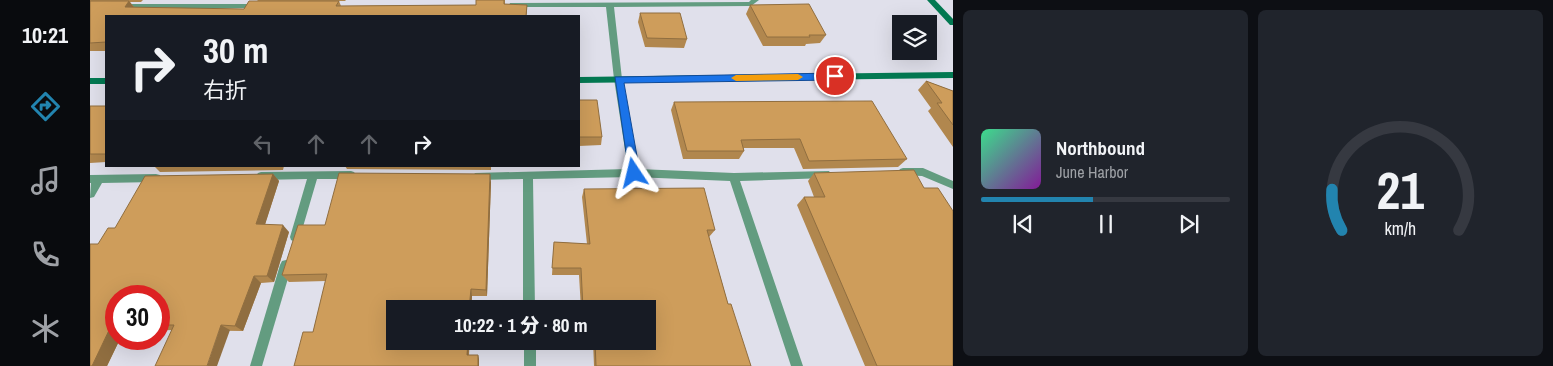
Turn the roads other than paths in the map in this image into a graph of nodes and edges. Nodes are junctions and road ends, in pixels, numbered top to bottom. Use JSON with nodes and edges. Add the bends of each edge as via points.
{"nodes":[{"id":1,"x":755,"y":0,"type":"edge"},
{"id":2,"x":931,"y":0,"type":"edge"},
{"id":3,"x":226,"y":3,"type":"edge"},
{"id":4,"x":610,"y":5,"type":"junction"},
{"id":5,"x":109,"y":6,"type":"edge"},
{"id":6,"x":264,"y":6,"type":"edge"},
{"id":7,"x":501,"y":6,"type":"edge"},
{"id":8,"x":953,"y":23,"type":"edge"},
{"id":9,"x":953,"y":75,"type":"edge"},
{"id":10,"x":618,"y":79,"type":"junction"},
{"id":11,"x":580,"y":80,"type":"edge"},
{"id":12,"x":105,"y":81,"type":"edge"},
{"id":13,"x":90,"y":82,"type":"edge"},
{"id":14,"x":634,"y":173,"type":"junction"},
{"id":15,"x":893,"y":173,"type":"edge"},
{"id":16,"x":834,"y":174,"type":"edge"},
{"id":17,"x":313,"y":175,"type":"junction"},
{"id":18,"x":362,"y":175,"type":"edge"},
{"id":19,"x":255,"y":176,"type":"edge"},
{"id":20,"x":469,"y":176,"type":"edge"},
{"id":21,"x":528,"y":176,"type":"junction"},
{"id":22,"x":734,"y":177,"type":"junction"},
{"id":23,"x":167,"y":178,"type":"edge"},
{"id":24,"x":95,"y":179,"type":"edge"},
{"id":25,"x":953,"y":185,"type":"edge"},
{"id":26,"x":90,"y":194,"type":"edge"},
{"id":27,"x":529,"y":300,"type":"edge"},
{"id":28,"x":530,"y":350,"type":"edge"},
{"id":29,"x":256,"y":366,"type":"edge"},
{"id":30,"x":530,"y":366,"type":"edge"},
{"id":31,"x":796,"y":366,"type":"edge"}],
"edges":[{"from":1,"to":4,"type":"street","via":[[751,4]]},
{"from":2,"to":8,"type":"street"},
{"from":3,"to":5,"type":"street"},
{"from":3,"to":6,"type":"street"},
{"from":4,"to":7,"type":"street"},
{"from":4,"to":10,"type":"street"},
{"from":9,"to":10,"type":"street"},
{"from":10,"to":11,"type":"street"},
{"from":10,"to":14,"type":"street"},
{"from":12,"to":13,"type":"street"},
{"from":14,"to":21,"type":"street"},
{"from":14,"to":22,"type":"street"},
{"from":15,"to":25,"type":"street","via":[[923,172]]},
{"from":16,"to":22,"type":"street"},
{"from":17,"to":18,"type":"street"},
{"from":17,"to":19,"type":"street"},
{"from":17,"to":29,"type":"street"},
{"from":20,"to":21,"type":"street"},
{"from":21,"to":27,"type":"street"},
{"from":22,"to":31,"type":"street"},
{"from":23,"to":24,"type":"street"},
{"from":24,"to":26,"type":"street"},
{"from":28,"to":30,"type":"street"}]}
